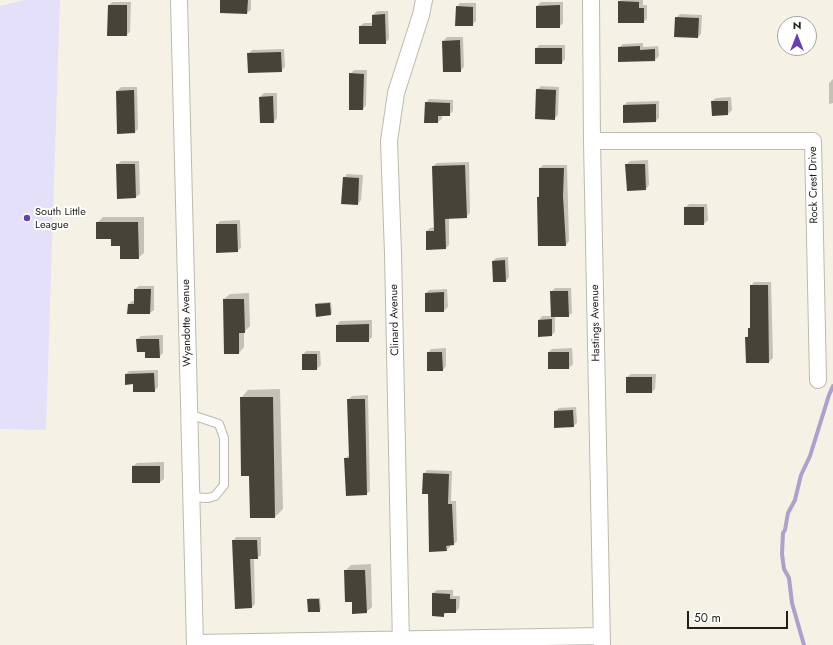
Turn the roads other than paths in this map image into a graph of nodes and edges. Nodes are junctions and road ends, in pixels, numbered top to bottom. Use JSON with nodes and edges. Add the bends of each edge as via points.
{"nodes":[{"id":1,"x":179,"y":0,"type":"edge"},
{"id":2,"x":424,"y":0,"type":"edge"},
{"id":3,"x":591,"y":0,"type":"edge"},
{"id":4,"x":592,"y":140,"type":"junction"},
{"id":5,"x":818,"y":380,"type":"dead end"},
{"id":6,"x":189,"y":414,"type":"junction"},
{"id":7,"x":192,"y":497,"type":"junction"},
{"id":8,"x":602,"y":640,"type":"edge"},
{"id":9,"x":401,"y":642,"type":"edge"},
{"id":10,"x":195,"y":644,"type":"edge"}],
"edges":[{"from":1,"to":6,"type":"street","name":"Wyandotte Avenue"},
{"from":2,"to":9,"type":"street","name":"Clinard Avenue","via":[[396,93],[389,141]]},
{"from":3,"to":4,"type":"street","name":"Hastings Avenue"},
{"from":4,"to":5,"type":"street","name":"Rock Crest Drive","via":[[813,140]]},
{"from":4,"to":8,"type":"street","name":"Hastings Avenue"},
{"from":6,"to":7,"type":"street","name":"Wyandotte Avenue"},
{"from":6,"to":7,"type":"lane","via":[[220,424],[224,438],[224,485],[216,496]]},
{"from":7,"to":10,"type":"street","name":"Wyandotte Avenue"},
{"from":8,"to":9,"type":"street"},
{"from":9,"to":10,"type":"street"}]}
